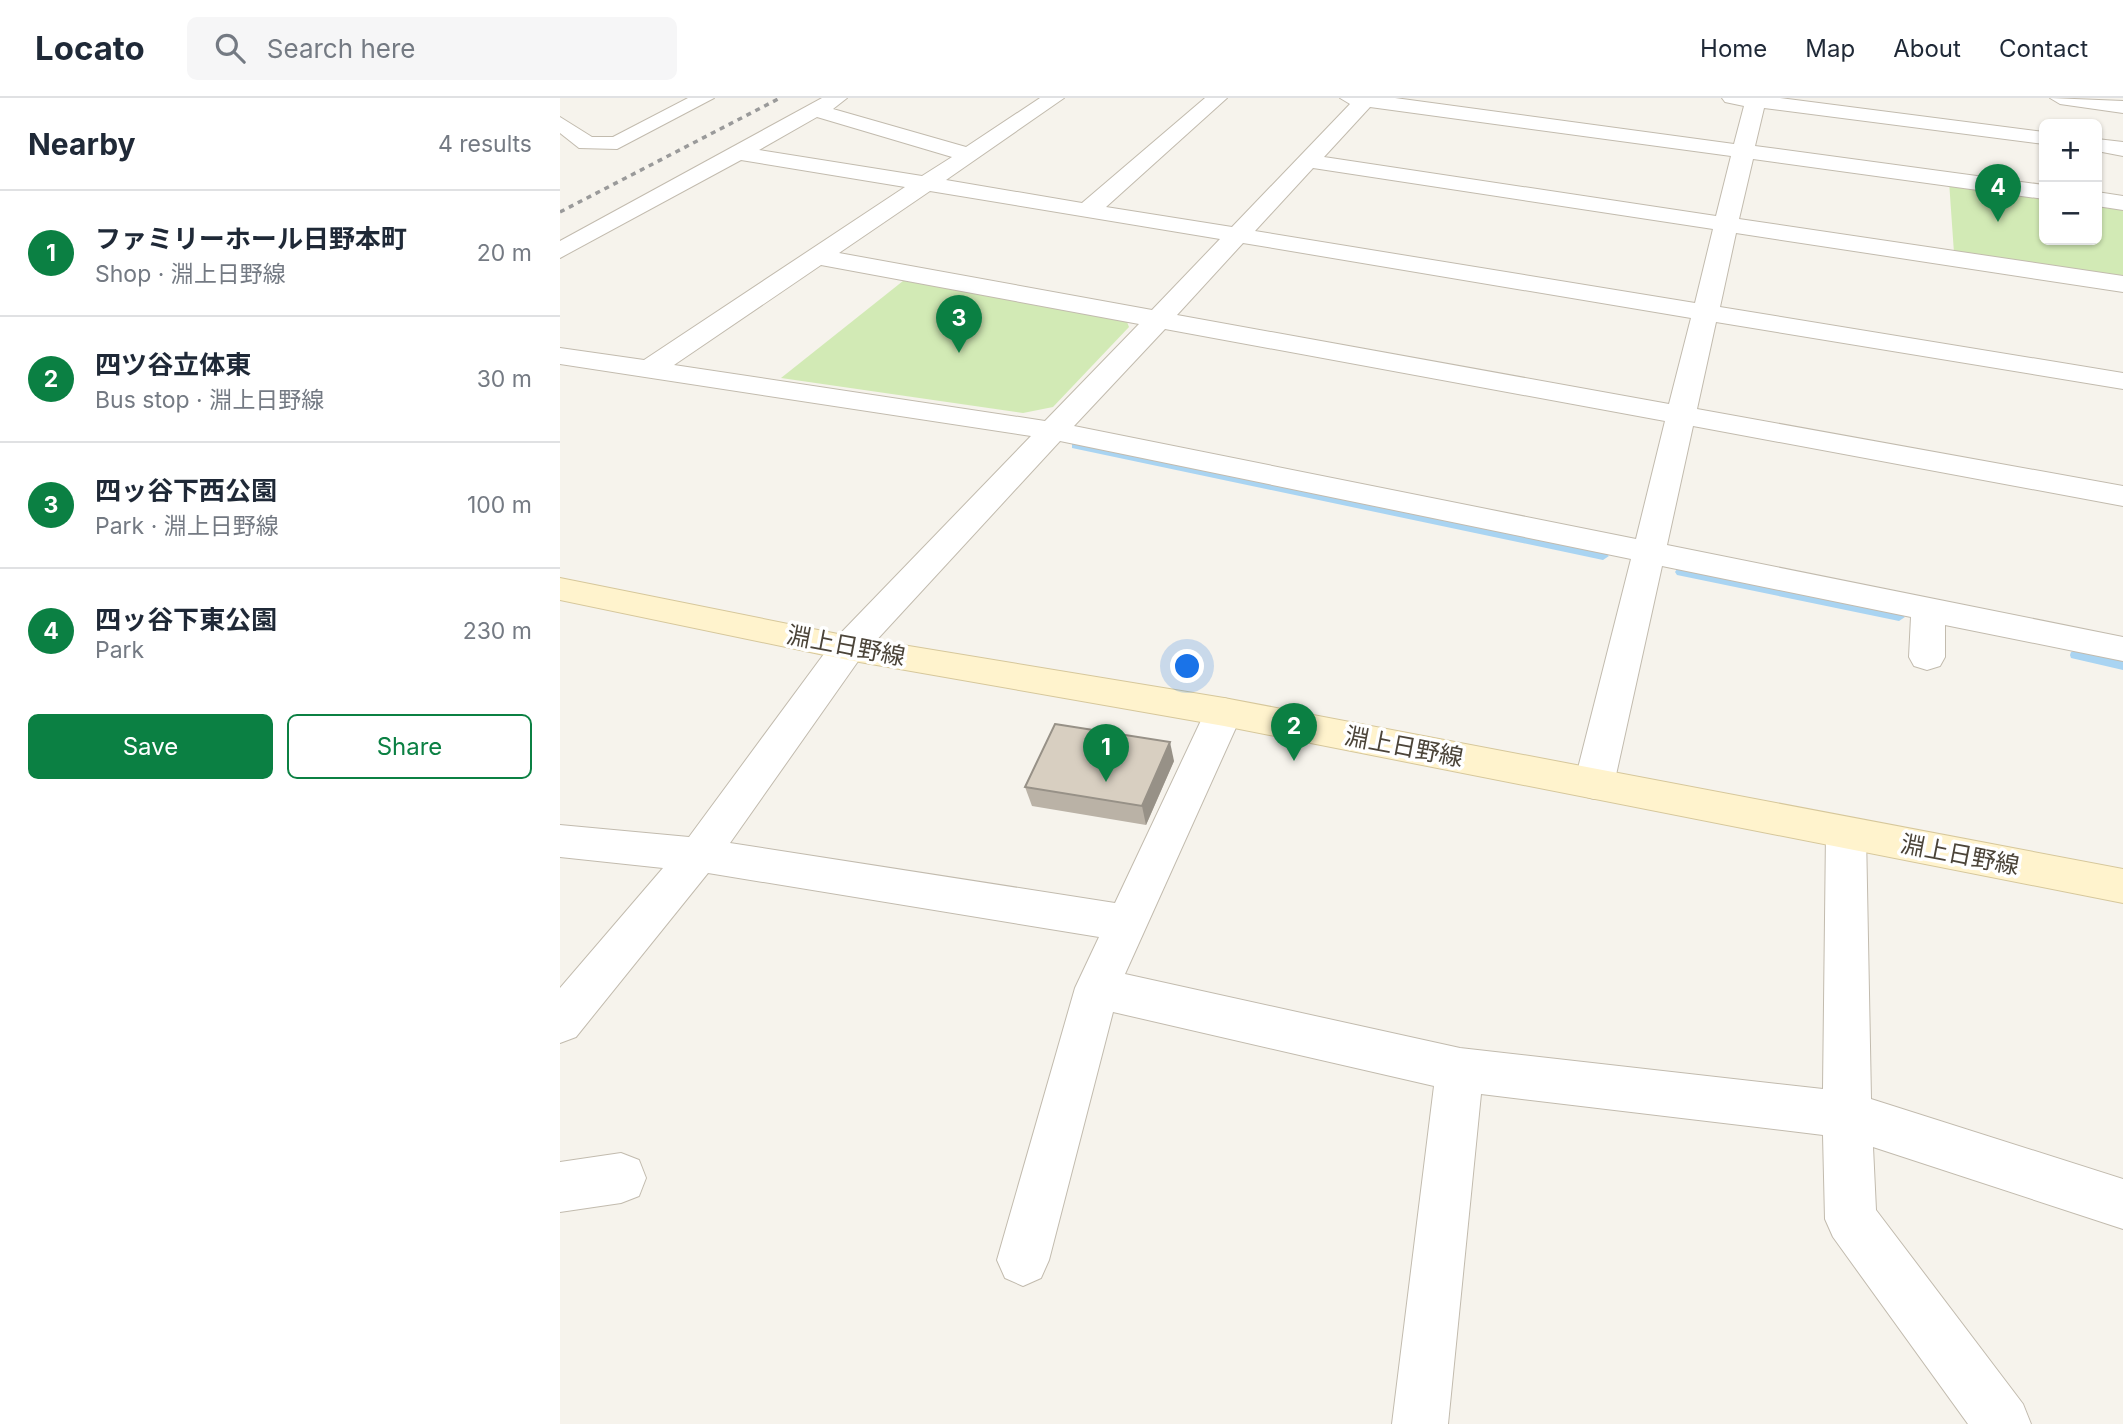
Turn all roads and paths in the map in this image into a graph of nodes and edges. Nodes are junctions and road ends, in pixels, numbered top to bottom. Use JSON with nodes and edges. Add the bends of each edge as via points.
{"nodes":[{"id":1,"x":704,"y":98,"type":"edge"},
{"id":2,"x":837,"y":98,"type":"edge"},
{"id":3,"x":1054,"y":98,"type":"edge"},
{"id":4,"x":1217,"y":98,"type":"edge"},
{"id":5,"x":2060,"y":98,"type":"edge"},
{"id":6,"x":1361,"y":99,"type":"edge"},
{"id":7,"x":1748,"y":99,"type":"edge"},
{"id":8,"x":2123,"y":107,"type":"edge"},
{"id":9,"x":814,"y":110,"type":"junction"},
{"id":10,"x":560,"y":123,"type":"edge"},
{"id":11,"x":2039,"y":137,"type":"edge"},
{"id":12,"x":2102,"y":146,"type":"edge"},
{"id":13,"x":2123,"y":149,"type":"edge"},
{"id":14,"x":1744,"y":151,"type":"junction"},
{"id":15,"x":738,"y":153,"type":"junction"},
{"id":16,"x":970,"y":155,"type":"junction"},
{"id":17,"x":1308,"y":161,"type":"junction"},
{"id":18,"x":925,"y":185,"type":"junction"},
{"id":19,"x":2039,"y":191,"type":"edge"},
{"id":20,"x":2102,"y":200,"type":"edge"},
{"id":21,"x":2123,"y":203,"type":"edge"},
{"id":22,"x":1088,"y":211,"type":"junction"},
{"id":23,"x":1727,"y":224,"type":"junction"},
{"id":24,"x":1237,"y":236,"type":"junction"},
{"id":25,"x":560,"y":251,"type":"edge"},
{"id":26,"x":818,"y":257,"type":"junction"},
{"id":27,"x":2123,"y":284,"type":"edge"},
{"id":28,"x":1706,"y":313,"type":"junction"},
{"id":29,"x":1158,"y":319,"type":"junction"},
{"id":30,"x":560,"y":356,"type":"edge"},
{"id":31,"x":650,"y":368,"type":"junction"},
{"id":32,"x":2123,"y":381,"type":"edge"},
{"id":33,"x":1681,"y":415,"type":"junction"},
{"id":34,"x":1054,"y":430,"type":"junction"},
{"id":35,"x":2123,"y":496,"type":"edge"},
{"id":36,"x":1649,"y":551,"type":"junction"},
{"id":37,"x":560,"y":589,"type":"edge"},
{"id":38,"x":1928,"y":609,"type":"junction"},
{"id":39,"x":848,"y":648,"type":"junction"},
{"id":40,"x":2123,"y":649,"type":"edge"},
{"id":41,"x":1927,"y":657,"type":"dead end"},
{"id":42,"x":1224,"y":712,"type":"junction"},
{"id":43,"x":1594,"y":784,"type":"junction"},
{"id":44,"x":1846,"y":833,"type":"junction"},
{"id":45,"x":560,"y":841,"type":"edge"},
{"id":46,"x":699,"y":855,"type":"junction"},
{"id":47,"x":2123,"y":887,"type":"edge"},
{"id":48,"x":1128,"y":922,"type":"junction"},
{"id":49,"x":1097,"y":988,"type":"junction"},
{"id":50,"x":560,"y":1022,"type":"edge"},
{"id":51,"x":1460,"y":1070,"type":"junction"},
{"id":52,"x":1847,"y":1115,"type":"junction"},
{"id":53,"x":621,"y":1178,"type":"dead end"},
{"id":54,"x":560,"y":1187,"type":"edge"},
{"id":55,"x":2123,"y":1204,"type":"edge"},
{"id":56,"x":1023,"y":1260,"type":"dead end"},
{"id":57,"x":1420,"y":1424,"type":"edge"},
{"id":58,"x":2003,"y":1424,"type":"edge"}],
"edges":[{"from":1,"to":10,"type":"street","via":[[617,143],[587,143]]},
{"from":2,"to":9,"type":"street"},
{"from":3,"to":16,"type":"street"},
{"from":4,"to":22,"type":"street"},
{"from":5,"to":8,"type":"street"},
{"from":6,"to":14,"type":"street"},
{"from":6,"to":17,"type":"street"},
{"from":7,"to":11,"type":"street"},
{"from":7,"to":14,"type":"street"},
{"from":9,"to":15,"type":"street"},
{"from":9,"to":16,"type":"street"},
{"from":12,"to":13,"type":"street"},
{"from":14,"to":19,"type":"street"},
{"from":14,"to":23,"type":"street"},
{"from":15,"to":18,"type":"street"},
{"from":15,"to":25,"type":"street"},
{"from":16,"to":18,"type":"street"},
{"from":17,"to":23,"type":"street"},
{"from":17,"to":24,"type":"street"},
{"from":18,"to":22,"type":"street"},
{"from":18,"to":26,"type":"street"},
{"from":20,"to":21,"type":"street"},
{"from":22,"to":24,"type":"street"},
{"from":23,"to":27,"type":"street"},
{"from":23,"to":28,"type":"street"},
{"from":24,"to":28,"type":"street"},
{"from":24,"to":29,"type":"street"},
{"from":26,"to":29,"type":"street"},
{"from":26,"to":31,"type":"street"},
{"from":28,"to":32,"type":"street"},
{"from":28,"to":33,"type":"street"},
{"from":29,"to":33,"type":"street"},
{"from":29,"to":34,"type":"street"},
{"from":30,"to":31,"type":"street"},
{"from":31,"to":34,"type":"street"},
{"from":33,"to":35,"type":"street"},
{"from":33,"to":36,"type":"street"},
{"from":34,"to":36,"type":"street"},
{"from":34,"to":39,"type":"street"},
{"from":36,"to":38,"type":"street"},
{"from":36,"to":43,"type":"street"},
{"from":37,"to":39,"type":"main road","name":"淵上日野線"},
{"from":38,"to":40,"type":"street"},
{"from":38,"to":41,"type":"street"},
{"from":39,"to":42,"type":"main road","name":"淵上日野線"},
{"from":39,"to":46,"type":"street"},
{"from":42,"to":43,"type":"main road","name":"淵上日野線"},
{"from":42,"to":48,"type":"street"},
{"from":43,"to":44,"type":"main road","name":"淵上日野線"},
{"from":44,"to":47,"type":"main road","name":"淵上日野線"},
{"from":44,"to":52,"type":"street"},
{"from":45,"to":46,"type":"street"},
{"from":46,"to":48,"type":"street"},
{"from":46,"to":50,"type":"street"},
{"from":48,"to":49,"type":"street"},
{"from":49,"to":51,"type":"street"},
{"from":49,"to":56,"type":"street"},
{"from":51,"to":52,"type":"street"},
{"from":51,"to":57,"type":"street"},
{"from":52,"to":55,"type":"street"},
{"from":52,"to":58,"type":"street","via":[[1851,1219]]},
{"from":53,"to":54,"type":"street"}]}
